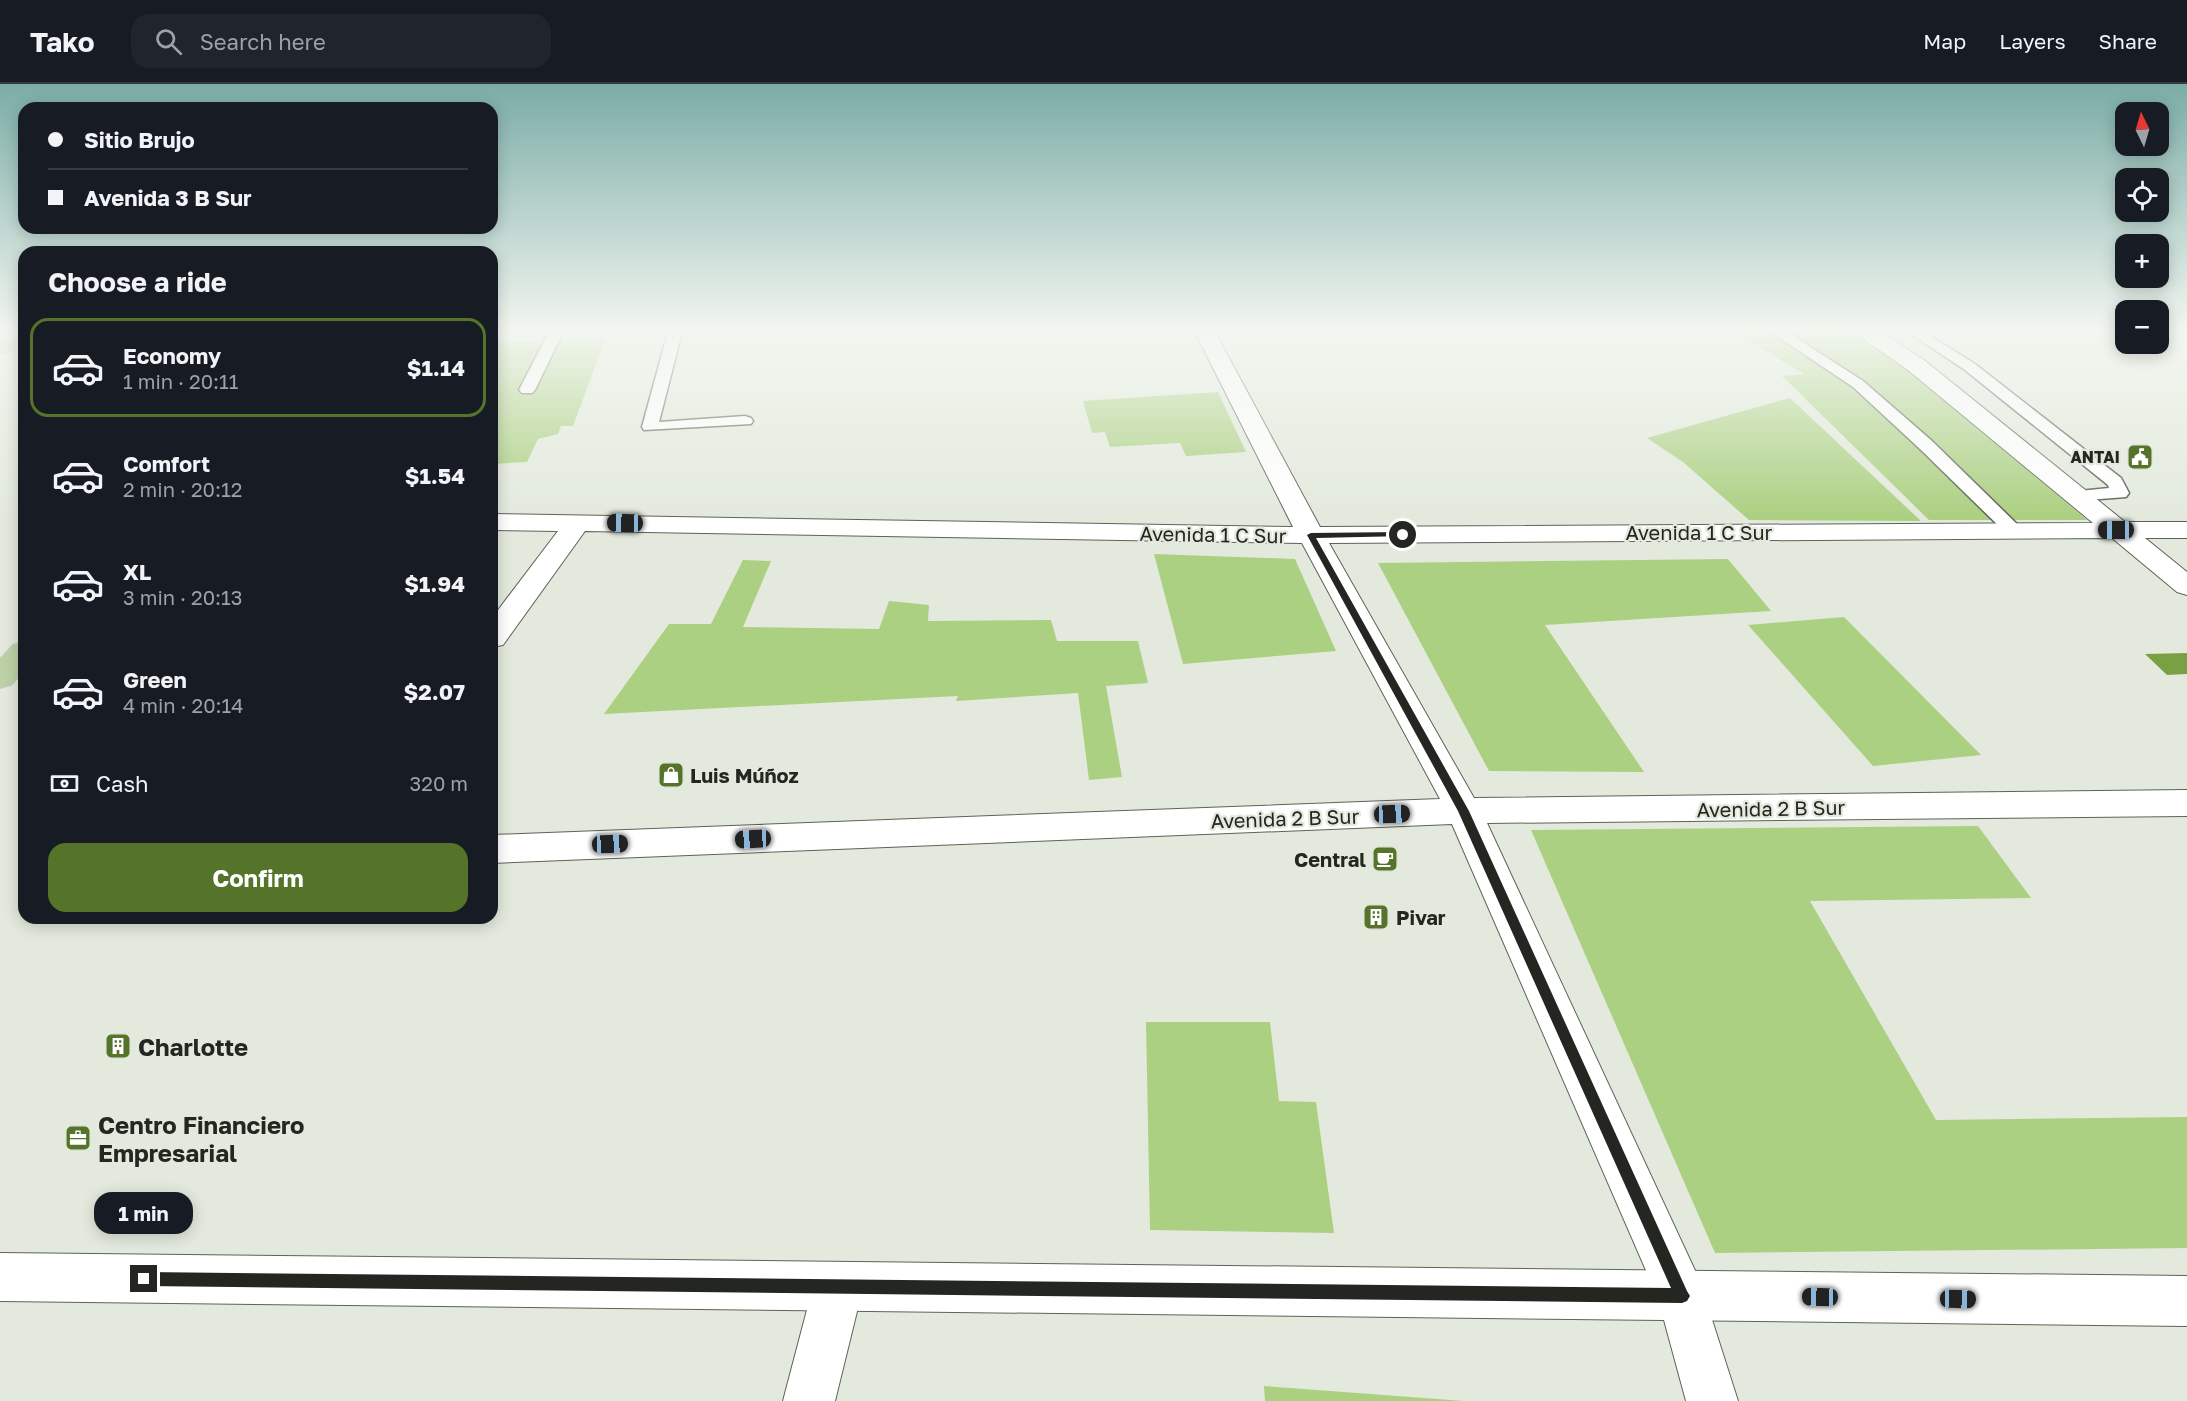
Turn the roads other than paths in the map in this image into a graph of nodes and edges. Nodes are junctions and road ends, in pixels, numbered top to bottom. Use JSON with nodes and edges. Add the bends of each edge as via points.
{"nodes":[{"id":1,"x":659,"y":393,"type":"edge"},
{"id":2,"x":1237,"y":393,"type":"edge"},
{"id":3,"x":1869,"y":393,"type":"edge"},
{"id":4,"x":1951,"y":393,"type":"edge"},
{"id":5,"x":2003,"y":393,"type":"edge"},
{"id":6,"x":745,"y":421,"type":"dead end"},
{"id":7,"x":2075,"y":496,"type":"junction"},
{"id":8,"x":498,"y":522,"type":"edge"},
{"id":9,"x":578,"y":523,"type":"junction"},
{"id":10,"x":2013,"y":530,"type":"junction"},
{"id":11,"x":2116,"y":530,"type":"junction"},
{"id":12,"x":2187,"y":530,"type":"edge"},
{"id":13,"x":1311,"y":535,"type":"junction"},
{"id":14,"x":2187,"y":586,"type":"edge"},
{"id":15,"x":498,"y":631,"type":"edge"},
{"id":16,"x":18,"y":658,"type":"edge"},
{"id":17,"x":0,"y":678,"type":"edge"},
{"id":18,"x":2187,"y":803,"type":"edge"},
{"id":19,"x":1464,"y":811,"type":"junction"},
{"id":20,"x":498,"y":849,"type":"edge"},
{"id":21,"x":0,"y":1277,"type":"edge"},
{"id":22,"x":838,"y":1287,"type":"junction"},
{"id":23,"x":1682,"y":1296,"type":"junction"},
{"id":24,"x":2187,"y":1301,"type":"edge"},
{"id":25,"x":809,"y":1401,"type":"edge"},
{"id":26,"x":1712,"y":1401,"type":"edge"}],
"edges":[{"from":1,"to":6,"type":"lane","via":[[650,427]]},
{"from":2,"to":13,"type":"street"},
{"from":3,"to":10,"type":"lane"},
{"from":4,"to":7,"type":"street"},
{"from":5,"to":7,"type":"lane","via":[[2115,482],[2120,493]]},
{"from":7,"to":11,"type":"street"},
{"from":8,"to":9,"type":"street","name":"Avenida 1 C Sur"},
{"from":9,"to":13,"type":"street","name":"Avenida 1 C Sur"},
{"from":9,"to":15,"type":"street"},
{"from":10,"to":11,"type":"street","name":"Avenida 1 C Sur"},
{"from":10,"to":13,"type":"street","name":"Avenida 1 C Sur"},
{"from":11,"to":12,"type":"street","name":"Avenida 1 C Sur"},
{"from":11,"to":14,"type":"street"},
{"from":13,"to":19,"type":"street"},
{"from":16,"to":17,"type":"main road"},
{"from":18,"to":19,"type":"street","name":"Avenida 2 B Sur"},
{"from":19,"to":20,"type":"street","name":"Avenida 2 B Sur"},
{"from":19,"to":23,"type":"street"},
{"from":21,"to":22,"type":"street"},
{"from":22,"to":23,"type":"street"},
{"from":22,"to":25,"type":"street"},
{"from":23,"to":24,"type":"street"},
{"from":23,"to":26,"type":"street"}]}
